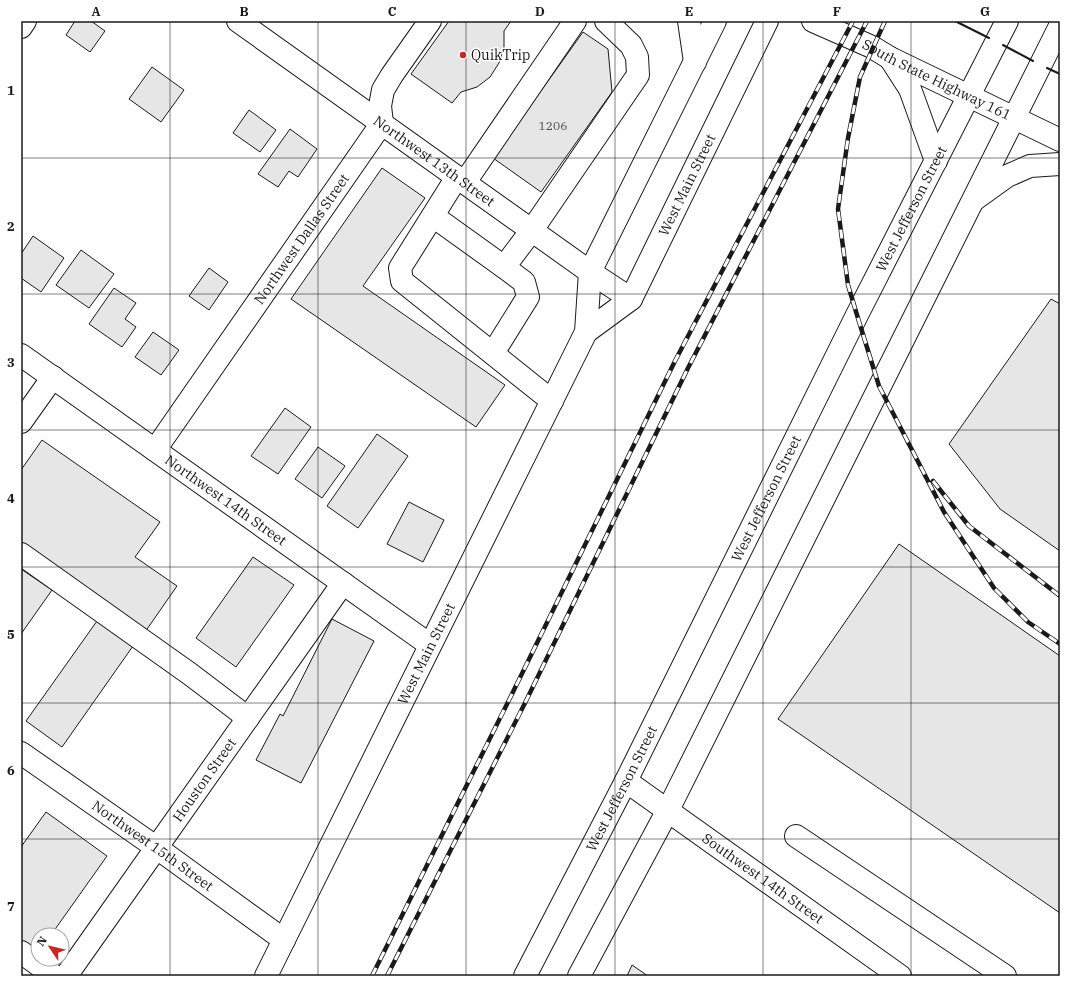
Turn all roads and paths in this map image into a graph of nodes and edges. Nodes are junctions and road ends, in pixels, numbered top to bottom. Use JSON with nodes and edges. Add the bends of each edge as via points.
{"nodes":[{"id":1,"x":25,"y":21,"type":"edge"},
{"id":2,"x":238,"y":21,"type":"edge"},
{"id":3,"x":430,"y":21,"type":"edge"},
{"id":4,"x":575,"y":21,"type":"edge"},
{"id":5,"x":606,"y":21,"type":"edge"},
{"id":6,"x":689,"y":21,"type":"edge"},
{"id":7,"x":715,"y":21,"type":"edge"},
{"id":8,"x":767,"y":21,"type":"edge"},
{"id":9,"x":813,"y":21,"type":"edge"},
{"id":10,"x":1006,"y":21,"type":"edge"},
{"id":11,"x":1060,"y":26,"type":"edge"},
{"id":12,"x":21,"y":27,"type":"edge"},
{"id":13,"x":890,"y":58,"type":"junction"},
{"id":14,"x":695,"y":62,"type":"junction"},
{"id":15,"x":969,"y":96,"type":"junction"},
{"id":16,"x":1014,"y":117,"type":"junction"},
{"id":17,"x":382,"y":123,"type":"junction"},
{"id":18,"x":1060,"y":140,"type":"edge"},
{"id":19,"x":936,"y":161,"type":"junction"},
{"id":20,"x":1060,"y":164,"type":"edge"},
{"id":21,"x":461,"y":180,"type":"junction"},
{"id":22,"x":972,"y":200,"type":"junction"},
{"id":23,"x":433,"y":216,"type":"junction"},
{"id":24,"x":532,"y":230,"type":"junction"},
{"id":25,"x":504,"y":267,"type":"junction"},
{"id":26,"x":590,"y":272,"type":"junction"},
{"id":27,"x":631,"y":300,"type":"junction"},
{"id":28,"x":586,"y":332,"type":"junction"},
{"id":29,"x":493,"y":353,"type":"junction"},
{"id":30,"x":21,"y":355,"type":"edge"},
{"id":31,"x":53,"y":377,"type":"junction"},
{"id":32,"x":552,"y":401,"type":"junction"},
{"id":33,"x":21,"y":422,"type":"edge"},
{"id":34,"x":154,"y":450,"type":"junction"},
{"id":35,"x":21,"y":554,"type":"edge"},
{"id":36,"x":343,"y":583,"type":"junction"},
{"id":37,"x":430,"y":645,"type":"junction"},
{"id":38,"x":248,"y":718,"type":"junction"},
{"id":39,"x":21,"y":753,"type":"edge"},
{"id":40,"x":626,"y":781,"type":"junction"},
{"id":41,"x":668,"y":810,"type":"junction"},
{"id":42,"x":796,"y":836,"type":"dead end"},
{"id":43,"x":157,"y":848,"type":"junction"},
{"id":44,"x":284,"y":940,"type":"junction"},
{"id":45,"x":21,"y":952,"type":"edge"},
{"id":46,"x":54,"y":976,"type":"edge"},
{"id":47,"x":66,"y":976,"type":"edge"},
{"id":48,"x":266,"y":976,"type":"edge"},
{"id":49,"x":525,"y":976,"type":"edge"},
{"id":50,"x":579,"y":976,"type":"edge"},
{"id":51,"x":900,"y":976,"type":"edge"},
{"id":52,"x":1005,"y":976,"type":"edge"}],
"edges":[{"from":1,"to":12,"type":"main road"},
{"from":2,"to":17,"type":"main road","name":"Northwest 13th Street"},
{"from":3,"to":17,"type":"main road","via":[[384,90],[380,106]]},
{"from":4,"to":21,"type":"main road"},
{"from":5,"to":24,"type":"main road","via":[[631,45],[637,57],[638,75]]},
{"from":6,"to":14,"type":"main road"},
{"from":7,"to":14,"type":"main road","name":"West Main Street"},
{"from":8,"to":27,"type":"main road","name":"West Main Street"},
{"from":9,"to":13,"type":"main road","name":"South State Highway 161","via":[[872,47]]},
{"from":10,"to":15,"type":"main road","name":"West Jefferson Street"},
{"from":11,"to":16,"type":"main road"},
{"from":13,"to":15,"type":"main road","name":"South State Highway 161"},
{"from":13,"to":19,"type":"main road","via":[[910,89]]},
{"from":14,"to":26,"type":"main road","name":"West Main Street"},
{"from":15,"to":16,"type":"main road","name":"South State Highway 161"},
{"from":15,"to":19,"type":"main road","name":"West Jefferson Street"},
{"from":16,"to":18,"type":"main road","name":"South State Highway 161"},
{"from":16,"to":22,"type":"main road"},
{"from":17,"to":21,"type":"main road","name":"Northwest 13th Street"},
{"from":17,"to":34,"type":"main road","name":"Northwest Dallas Street"},
{"from":19,"to":40,"type":"main road","name":"West Jefferson Street","via":[[856,315]]},
{"from":20,"to":22,"type":"main road","via":[[1030,166],[1007,176]]},
{"from":21,"to":23,"type":"main road"},
{"from":21,"to":24,"type":"main road","name":"Northwest 13th Street"},
{"from":22,"to":41,"type":"main road"},
{"from":23,"to":25,"type":"main road"},
{"from":23,"to":29,"type":"main road","via":[[400,268],[402,281]]},
{"from":24,"to":25,"type":"main road"},
{"from":24,"to":26,"type":"main road","name":"Northwest 13th Street"},
{"from":25,"to":29,"type":"main road","via":[[524,282],[528,297]]},
{"from":26,"to":27,"type":"main road","name":"Northwest 13th Street"},
{"from":26,"to":28,"type":"main road","name":"West Main Street"},
{"from":27,"to":28,"type":"main road","name":"West Main Street"},
{"from":28,"to":32,"type":"main road","name":"West Main Street"},
{"from":29,"to":32,"type":"main road"},
{"from":30,"to":31,"type":"main road","name":"Northwest 14th Street"},
{"from":31,"to":33,"type":"main road"},
{"from":31,"to":34,"type":"main road","name":"Northwest 14th Street"},
{"from":32,"to":37,"type":"main road","name":"West Main Street"},
{"from":34,"to":36,"type":"main road","name":"Northwest 14th Street"},
{"from":35,"to":38,"type":"main road"},
{"from":36,"to":37,"type":"main road","name":"Northwest 14th Street"},
{"from":36,"to":38,"type":"main road","name":"Houston Street"},
{"from":37,"to":44,"type":"main road","name":"West Main Street"},
{"from":38,"to":43,"type":"main road","name":"Houston Street"},
{"from":39,"to":43,"type":"main road","name":"Northwest 15th Street"},
{"from":40,"to":41,"type":"main road","name":"Southwest 14th Street"},
{"from":40,"to":49,"type":"main road","name":"West Jefferson Street"},
{"from":41,"to":50,"type":"main road"},
{"from":41,"to":51,"type":"main road","name":"Southwest 14th Street"},
{"from":42,"to":52,"type":"main road"},
{"from":43,"to":44,"type":"main road","name":"Northwest 15th Street"},
{"from":43,"to":47,"type":"main road","name":"Houston Street"},
{"from":44,"to":48,"type":"main road","name":"West Main Street"},
{"from":45,"to":46,"type":"main road"}]}
